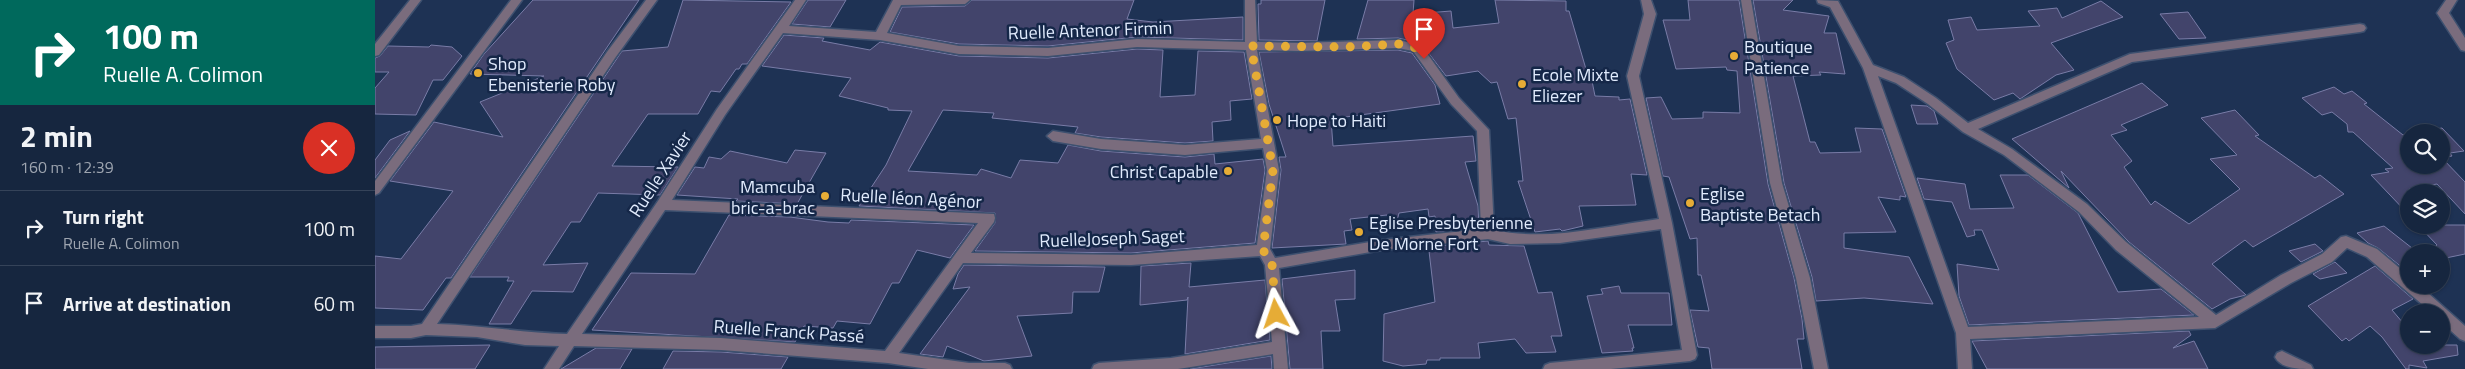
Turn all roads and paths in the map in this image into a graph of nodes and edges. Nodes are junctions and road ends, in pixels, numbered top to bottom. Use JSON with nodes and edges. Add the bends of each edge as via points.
{"nodes":[{"id":1,"x":416,"y":0,"type":"edge"},
{"id":2,"x":517,"y":0,"type":"edge"},
{"id":3,"x":651,"y":0,"type":"edge"},
{"id":4,"x":801,"y":0,"type":"edge"},
{"id":5,"x":898,"y":0,"type":"edge"},
{"id":6,"x":965,"y":0,"type":"edge"},
{"id":7,"x":1250,"y":0,"type":"edge"},
{"id":8,"x":1646,"y":0,"type":"edge"},
{"id":9,"x":1746,"y":0,"type":"edge"},
{"id":10,"x":1822,"y":0,"type":"edge"},
{"id":11,"x":2452,"y":0,"type":"edge"},
{"id":12,"x":2361,"y":28,"type":"dead end"},
{"id":13,"x":781,"y":29,"type":"junction"},
{"id":14,"x":880,"y":36,"type":"junction"},
{"id":15,"x":1251,"y":46,"type":"junction"},
{"id":16,"x":2465,"y":46,"type":"edge"},
{"id":17,"x":375,"y":52,"type":"edge"},
{"id":18,"x":1869,"y":68,"type":"junction"},
{"id":19,"x":1967,"y":129,"type":"junction"},
{"id":20,"x":1053,"y":136,"type":"dead end"},
{"id":21,"x":1268,"y":143,"type":"junction"},
{"id":22,"x":375,"y":190,"type":"edge"},
{"id":23,"x":662,"y":205,"type":"junction"},
{"id":24,"x":1666,"y":223,"type":"junction"},
{"id":25,"x":1488,"y":234,"type":"junction"},
{"id":26,"x":1263,"y":250,"type":"junction"},
{"id":27,"x":962,"y":258,"type":"junction"},
{"id":28,"x":1272,"y":264,"type":"junction"},
{"id":29,"x":2400,"y":276,"type":"edge"},
{"id":30,"x":2420,"y":294,"type":"edge"},
{"id":31,"x":2215,"y":322,"type":"junction"},
{"id":32,"x":426,"y":329,"type":"junction"},
{"id":33,"x":375,"y":332,"type":"edge"},
{"id":34,"x":1963,"y":333,"type":"junction"},
{"id":35,"x":2465,"y":335,"type":"edge"},
{"id":36,"x":570,"y":340,"type":"junction"},
{"id":37,"x":1279,"y":347,"type":"junction"},
{"id":38,"x":888,"y":357,"type":"junction"},
{"id":39,"x":2282,"y":357,"type":"dead end"},
{"id":40,"x":551,"y":369,"type":"edge"},
{"id":41,"x":1005,"y":369,"type":"edge"},
{"id":42,"x":1099,"y":369,"type":"edge"},
{"id":43,"x":1281,"y":369,"type":"edge"},
{"id":44,"x":1550,"y":369,"type":"edge"},
{"id":45,"x":1821,"y":369,"type":"edge"},
{"id":46,"x":1965,"y":369,"type":"edge"},
{"id":47,"x":2306,"y":369,"type":"edge"}],
"edges":[{"from":1,"to":17,"type":"street"},
{"from":2,"to":22,"type":"street"},
{"from":3,"to":32,"type":"street"},
{"from":4,"to":13,"type":"street","name":"Ruelle Xavier"},
{"from":5,"to":6,"type":"street"},
{"from":5,"to":14,"type":"street"},
{"from":7,"to":15,"type":"street"},
{"from":8,"to":24,"type":"street","via":[[1650,14],[1633,76]]},
{"from":9,"to":45,"type":"street","via":[[1775,183],[1803,278]]},
{"from":10,"to":18,"type":"street","via":[[1834,4]]},
{"from":11,"to":16,"type":"street","via":[[2443,14]]},
{"from":12,"to":19,"type":"street","via":[[2130,58]]},
{"from":13,"to":14,"type":"street","name":"Ruelle Antenor Firmin"},
{"from":13,"to":23,"type":"street","name":"Ruelle Xavier","via":[[721,112]]},
{"from":14,"to":15,"type":"street","name":"Ruelle Antenor Firmin","via":[[959,50],[1038,52],[1137,43]]},
{"from":15,"to":21,"type":"street"},
{"from":15,"to":25,"type":"street","name":"Ruelle Antenor Firmin","via":[[1399,44],[1417,48],[1455,101],[1483,130]]},
{"from":18,"to":19,"type":"street","via":[[1900,80]]},
{"from":18,"to":34,"type":"street"},
{"from":19,"to":31,"type":"street","via":[[2008,152],[2083,208],[2121,246]]},
{"from":20,"to":21,"type":"street","via":[[1101,144],[1185,150]]},
{"from":21,"to":26,"type":"street","via":[[1273,170]]},
{"from":23,"to":27,"type":"street","name":"Ruelle léon Agénor","via":[[989,218]]},
{"from":23,"to":36,"type":"street","name":"Ruelle Xavier"},
{"from":24,"to":25,"type":"street","via":[[1560,238],[1510,238]]},
{"from":24,"to":44,"type":"street","via":[[1690,355]]},
{"from":25,"to":28,"type":"street","via":[[1382,245]]},
{"from":26,"to":27,"type":"street","name":"RuelleJoseph Saget","via":[[1131,260]]},
{"from":26,"to":28,"type":"street"},
{"from":27,"to":38,"type":"street","name":"Ruelle léon Agénor","via":[[939,284]]},
{"from":28,"to":37,"type":"street"},
{"from":29,"to":31,"type":"street","via":[[2372,253],[2345,240],[2327,258],[2286,278]]},
{"from":30,"to":35,"type":"street"},
{"from":31,"to":34,"type":"street"},
{"from":32,"to":33,"type":"street","name":"Ruelle Franck Passé"},
{"from":32,"to":36,"type":"street","name":"Ruelle Franck Passé"},
{"from":34,"to":46,"type":"street"},
{"from":36,"to":38,"type":"street","name":"Ruelle Franck Passé","via":[[721,344]]},
{"from":36,"to":40,"type":"street","name":"Ruelle Xavier"},
{"from":37,"to":42,"type":"street","via":[[1171,364]]},
{"from":37,"to":43,"type":"street"},
{"from":38,"to":41,"type":"street","name":"Ruelle Franck Passé","via":[[969,369]]},
{"from":39,"to":47,"type":"street"}]}
